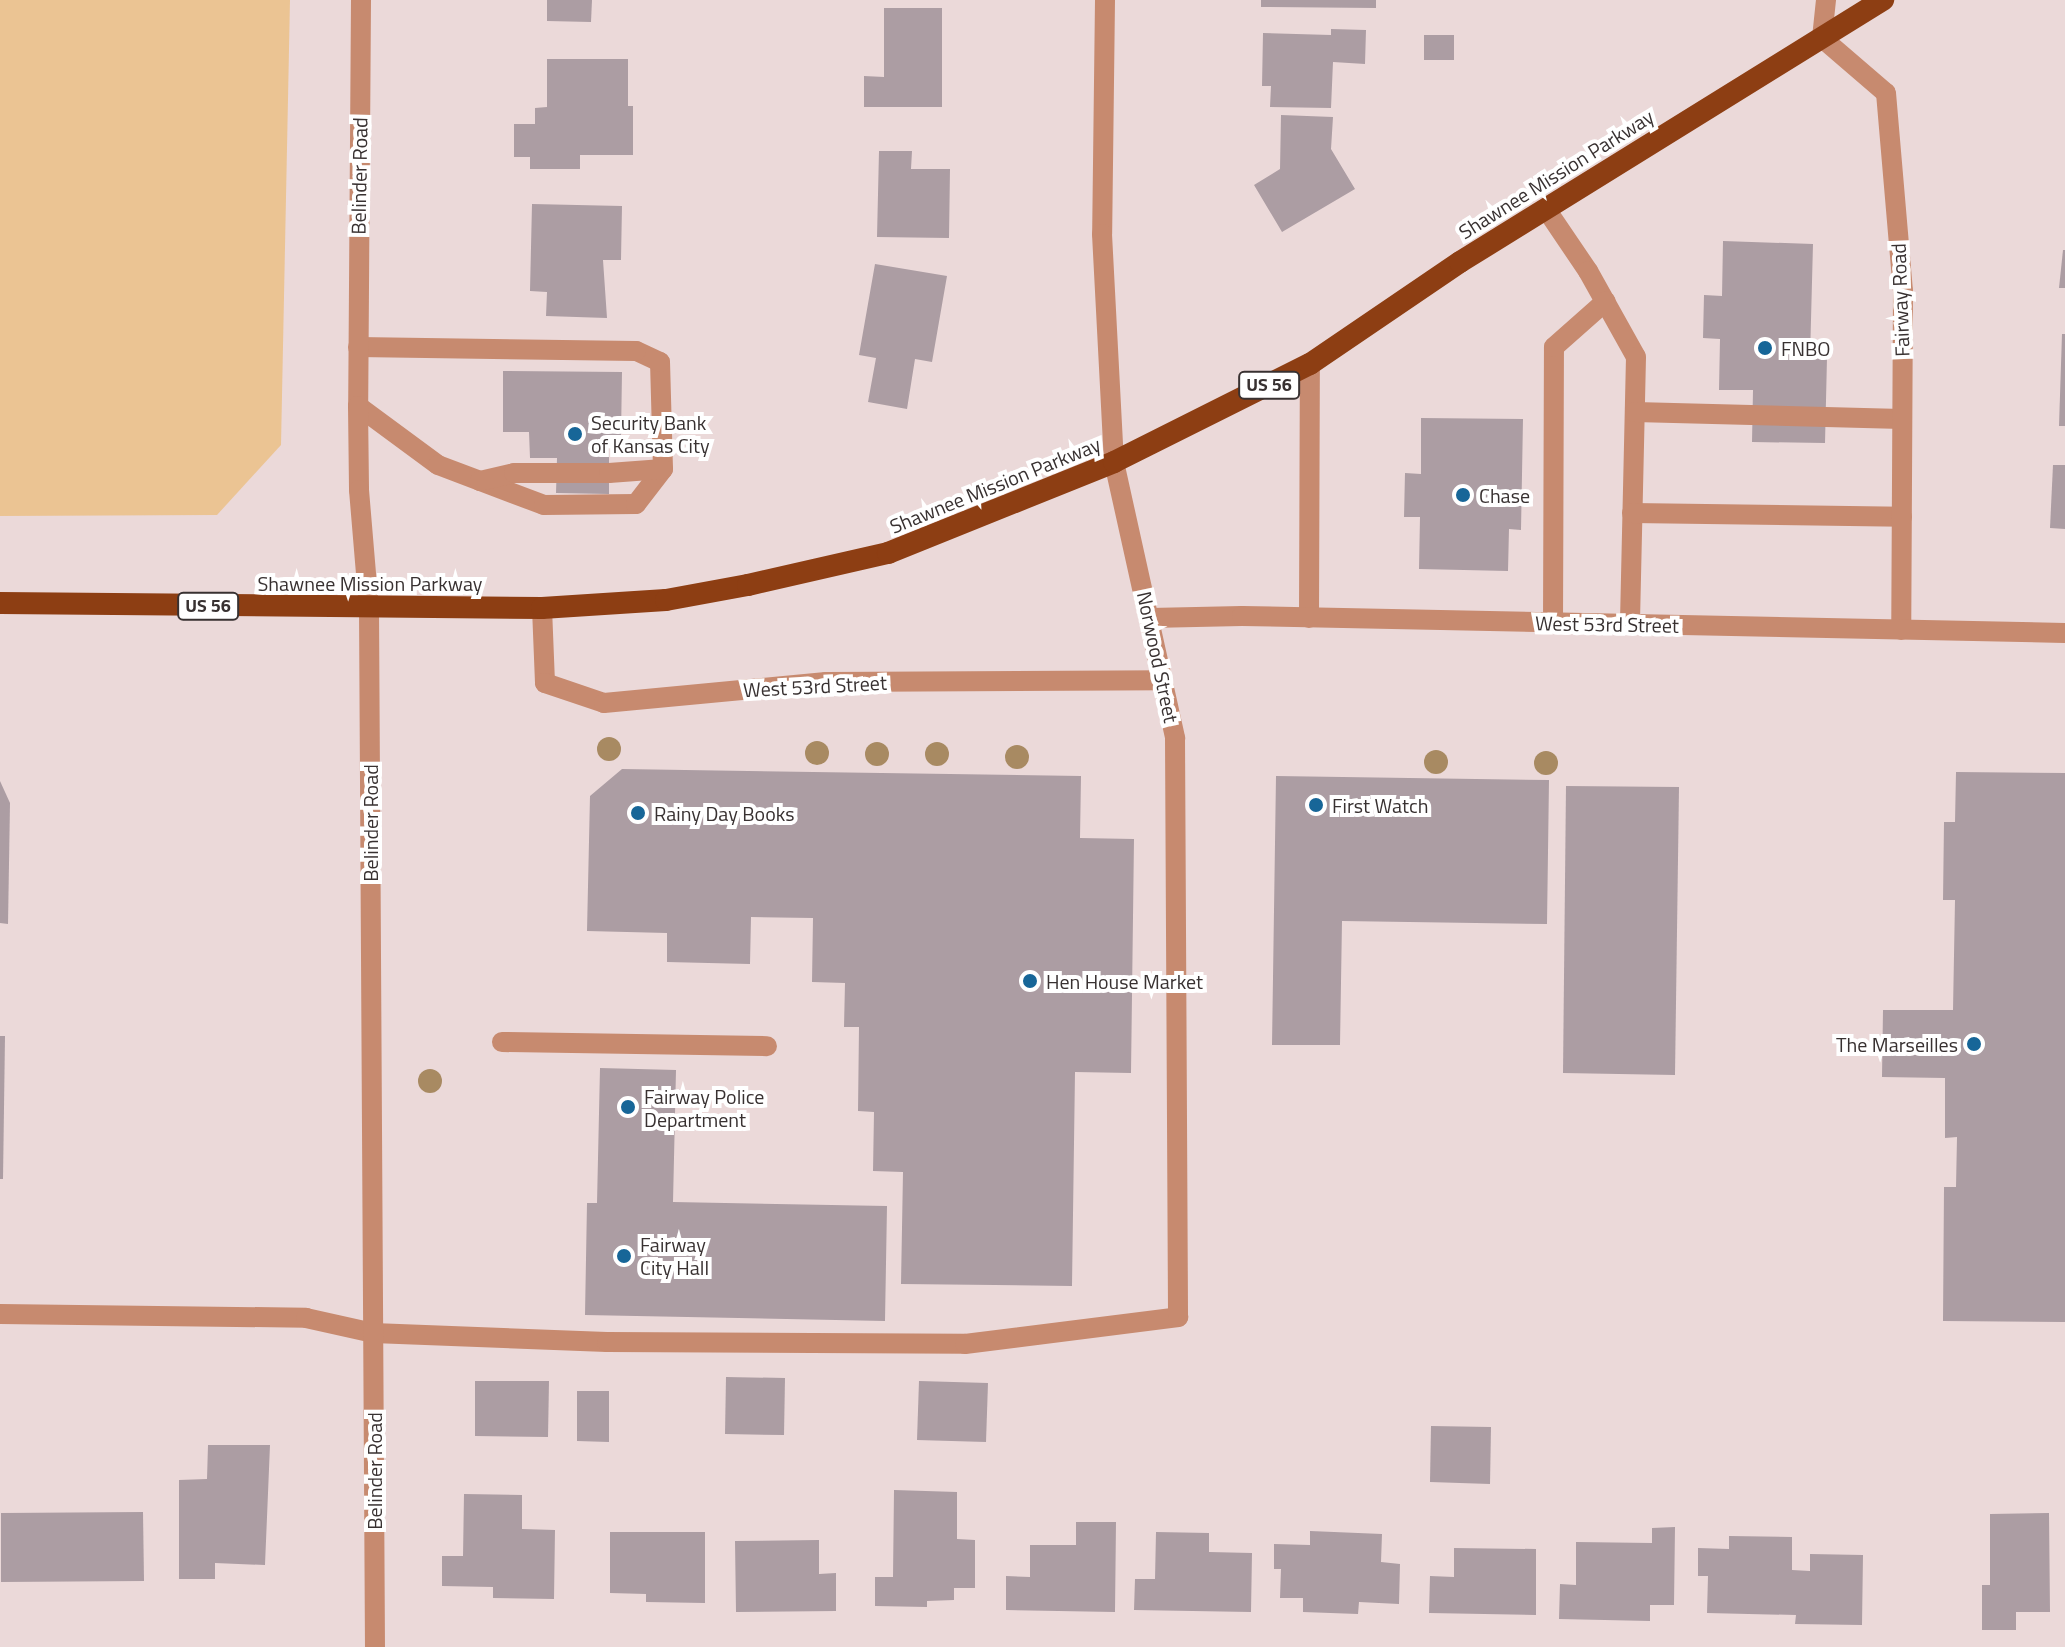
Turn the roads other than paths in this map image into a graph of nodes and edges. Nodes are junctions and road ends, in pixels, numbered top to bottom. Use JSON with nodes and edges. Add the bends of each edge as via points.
{"nodes":[{"id":1,"x":361,"y":0,"type":"edge"},
{"id":2,"x":1105,"y":0,"type":"edge"},
{"id":3,"x":1826,"y":0,"type":"edge"},
{"id":4,"x":1883,"y":0,"type":"edge"},
{"id":5,"x":1822,"y":38,"type":"junction"},
{"id":6,"x":1546,"y":209,"type":"junction"},
{"id":7,"x":1606,"y":301,"type":"junction"},
{"id":8,"x":358,"y":347,"type":"junction"},
{"id":9,"x":1310,"y":364,"type":"junction"},
{"id":10,"x":358,"y":406,"type":"junction"},
{"id":11,"x":1635,"y":412,"type":"junction"},
{"id":12,"x":1902,"y":419,"type":"junction"},
{"id":13,"x":1114,"y":462,"type":"junction"},
{"id":14,"x":663,"y":469,"type":"junction"},
{"id":15,"x":480,"y":481,"type":"junction"},
{"id":16,"x":1632,"y":513,"type":"junction"},
{"id":17,"x":1902,"y":517,"type":"junction"},
{"id":18,"x":0,"y":603,"type":"edge"},
{"id":19,"x":369,"y":608,"type":"junction"},
{"id":20,"x":542,"y":608,"type":"junction"},
{"id":21,"x":1150,"y":618,"type":"junction"},
{"id":22,"x":1309,"y":618,"type":"junction"},
{"id":23,"x":1553,"y":623,"type":"junction"},
{"id":24,"x":1630,"y":625,"type":"junction"},
{"id":25,"x":1901,"y":630,"type":"junction"},
{"id":26,"x":2065,"y":633,"type":"edge"},
{"id":27,"x":1163,"y":680,"type":"junction"},
{"id":28,"x":502,"y":1042,"type":"dead end"},
{"id":29,"x":767,"y":1046,"type":"dead end"},
{"id":30,"x":0,"y":1314,"type":"edge"},
{"id":31,"x":373,"y":1333,"type":"junction"},
{"id":32,"x":375,"y":1647,"type":"edge"}],
"edges":[{"from":1,"to":8,"type":"street","name":"Belinder Road"},
{"from":2,"to":13,"type":"street","name":"Norwood Street","via":[[1102,234]]},
{"from":3,"to":5,"type":"street"},
{"from":4,"to":5,"type":"highway","name":"Shawnee Mission Parkway","number":"US 56"},
{"from":5,"to":6,"type":"highway","name":"Shawnee Mission Parkway","number":"US 56"},
{"from":5,"to":12,"type":"street","name":"Fairway Road","via":[[1886,93],[1903,291]]},
{"from":6,"to":7,"type":"street"},
{"from":6,"to":9,"type":"highway","name":"Shawnee Mission Parkway","number":"US 56"},
{"from":7,"to":11,"type":"street","via":[[1636,357]]},
{"from":7,"to":23,"type":"street","via":[[1554,347]]},
{"from":8,"to":10,"type":"street","name":"Belinder Road"},
{"from":8,"to":14,"type":"street","via":[[636,351],[660,362]]},
{"from":9,"to":13,"type":"highway","name":"Shawnee Mission Parkway","number":"US 56"},
{"from":9,"to":22,"type":"street"},
{"from":10,"to":15,"type":"street","via":[[438,465]]},
{"from":10,"to":19,"type":"street","name":"Belinder Road"},
{"from":11,"to":12,"type":"street"},
{"from":11,"to":16,"type":"street"},
{"from":12,"to":17,"type":"street","name":"Fairway Road"},
{"from":13,"to":20,"type":"highway","name":"Shawnee Mission Parkway","number":"US 56","via":[[888,553],[666,600]]},
{"from":13,"to":21,"type":"street","name":"Norwood Street"},
{"from":14,"to":15,"type":"street","via":[[514,473]]},
{"from":14,"to":15,"type":"street","via":[[636,504],[544,505]]},
{"from":16,"to":17,"type":"street"},
{"from":16,"to":24,"type":"street"},
{"from":17,"to":25,"type":"street","name":"Fairway Road"},
{"from":18,"to":19,"type":"highway","name":"Shawnee Mission Parkway","number":"US 56"},
{"from":19,"to":20,"type":"highway","name":"Shawnee Mission Parkway","number":"US 56"},
{"from":19,"to":31,"type":"street","name":"Belinder Road"},
{"from":20,"to":27,"type":"street","name":"West 53rd Street","via":[[545,683],[604,703],[826,682]]},
{"from":21,"to":22,"type":"street","name":"West 53rd Street"},
{"from":21,"to":27,"type":"street","name":"Norwood Street"},
{"from":22,"to":23,"type":"street","name":"West 53rd Street"},
{"from":23,"to":24,"type":"street","name":"West 53rd Street"},
{"from":24,"to":25,"type":"street","name":"West 53rd Street"},
{"from":25,"to":26,"type":"street","name":"West 53rd Street"},
{"from":27,"to":31,"type":"street","name":"Norwood Street","via":[[1175,738],[1178,1317],[965,1344],[607,1342]]},
{"from":28,"to":29,"type":"street"},
{"from":30,"to":31,"type":"street","via":[[306,1318]]},
{"from":31,"to":32,"type":"street","name":"Belinder Road"}]}
